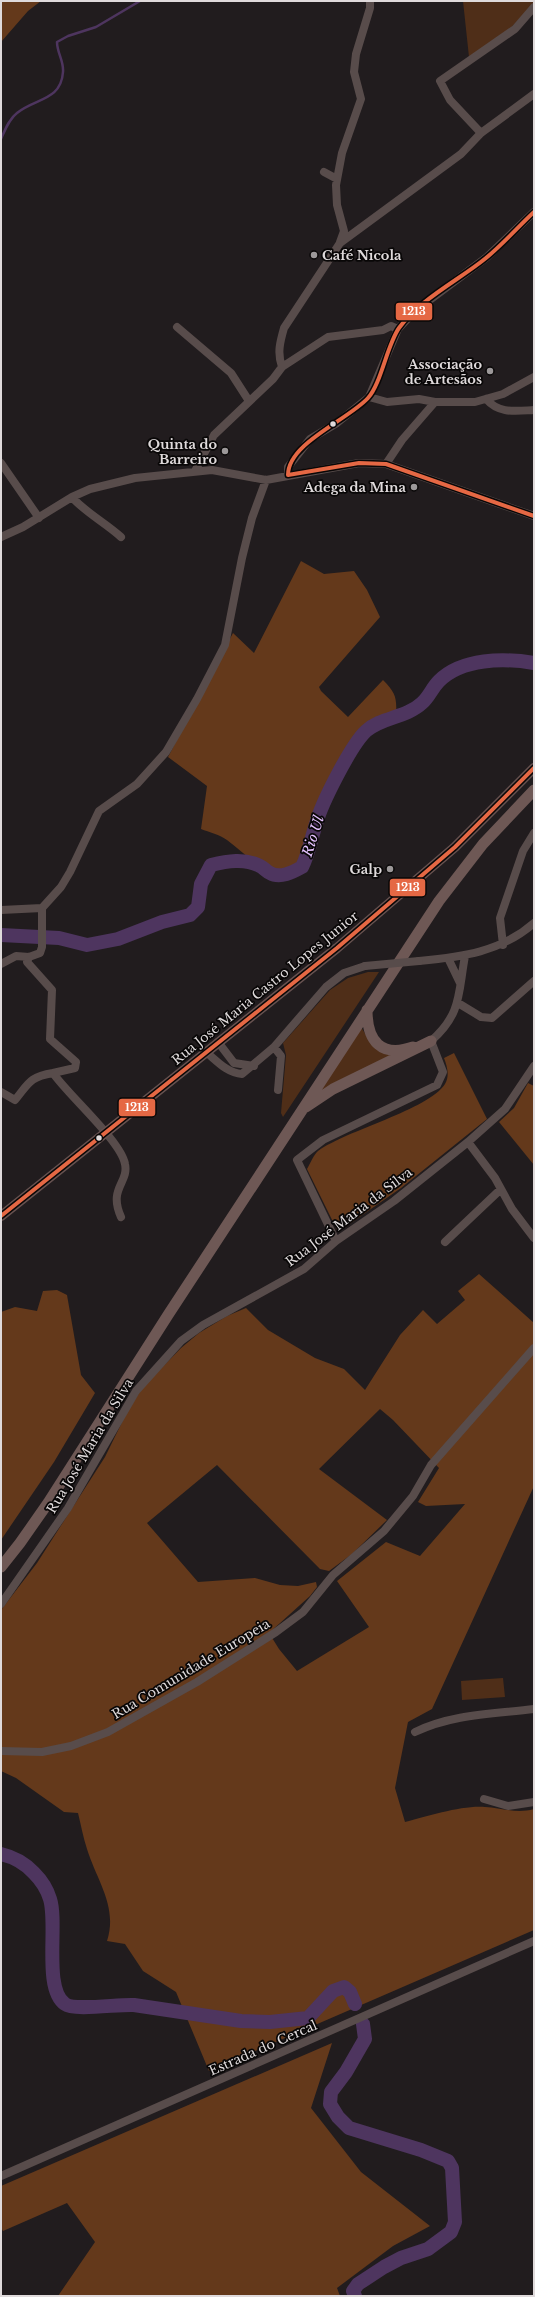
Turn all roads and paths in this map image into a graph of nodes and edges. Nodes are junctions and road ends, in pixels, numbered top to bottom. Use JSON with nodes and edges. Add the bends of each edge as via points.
{"nodes":[{"id":1,"x":370,"y":1,"type":"edge"},
{"id":2,"x":534,"y":8,"type":"edge"},
{"id":3,"x":534,"y":94,"type":"edge"},
{"id":4,"x":481,"y":133,"type":"junction"},
{"id":5,"x":324,"y":172,"type":"dead end"},
{"id":6,"x":337,"y":179,"type":"junction"},
{"id":7,"x":534,"y":212,"type":"edge"},
{"id":8,"x":340,"y":243,"type":"junction"},
{"id":9,"x":177,"y":327,"type":"dead end"},
{"id":10,"x":398,"y":329,"type":"junction"},
{"id":11,"x":282,"y":367,"type":"junction"},
{"id":12,"x":534,"y":377,"type":"edge"},
{"id":13,"x":369,"y":397,"type":"junction"},
{"id":14,"x":486,"y":399,"type":"junction"},
{"id":15,"x":249,"y":401,"type":"junction"},
{"id":16,"x":435,"y":402,"type":"junction"},
{"id":17,"x":534,"y":410,"type":"edge"},
{"id":18,"x":1,"y":463,"type":"edge"},
{"id":19,"x":386,"y":464,"type":"junction"},
{"id":20,"x":195,"y":471,"type":"junction"},
{"id":21,"x":288,"y":475,"type":"junction"},
{"id":22,"x":266,"y":480,"type":"junction"},
{"id":23,"x":72,"y":497,"type":"junction"},
{"id":24,"x":534,"y":516,"type":"edge"},
{"id":25,"x":39,"y":518,"type":"junction"},
{"id":26,"x":121,"y":536,"type":"dead end"},
{"id":27,"x":1,"y":537,"type":"edge"},
{"id":28,"x":534,"y":768,"type":"edge"},
{"id":29,"x":534,"y":784,"type":"edge"},
{"id":30,"x":534,"y":790,"type":"edge"},
{"id":31,"x":534,"y":833,"type":"edge"},
{"id":32,"x":42,"y":908,"type":"junction"},
{"id":33,"x":1,"y":910,"type":"edge"},
{"id":34,"x":534,"y":923,"type":"edge"},
{"id":35,"x":503,"y":945,"type":"junction"},
{"id":36,"x":464,"y":956,"type":"junction"},
{"id":37,"x":29,"y":957,"type":"junction"},
{"id":38,"x":448,"y":958,"type":"junction"},
{"id":39,"x":1,"y":964,"type":"edge"},
{"id":40,"x":534,"y":981,"type":"edge"},
{"id":41,"x":460,"y":983,"type":"junction"},
{"id":42,"x":458,"y":1003,"type":"junction"},
{"id":43,"x":367,"y":1010,"type":"junction"},
{"id":44,"x":431,"y":1041,"type":"junction"},
{"id":45,"x":218,"y":1042,"type":"junction"},
{"id":46,"x":274,"y":1046,"type":"junction"},
{"id":47,"x":206,"y":1052,"type":"junction"},
{"id":48,"x":254,"y":1066,"type":"junction"},
{"id":49,"x":534,"y":1066,"type":"edge"},
{"id":50,"x":53,"y":1073,"type":"junction"},
{"id":51,"x":278,"y":1090,"type":"dead end"},
{"id":52,"x":1,"y":1092,"type":"edge"},
{"id":53,"x":301,"y":1111,"type":"junction"},
{"id":54,"x":106,"y":1134,"type":"junction"},
{"id":55,"x":468,"y":1142,"type":"junction"},
{"id":56,"x":501,"y":1189,"type":"junction"},
{"id":57,"x":1,"y":1216,"type":"edge"},
{"id":58,"x":121,"y":1217,"type":"dead end"},
{"id":59,"x":534,"y":1238,"type":"edge"},
{"id":60,"x":336,"y":1241,"type":"junction"},
{"id":61,"x":445,"y":1242,"type":"dead end"},
{"id":62,"x":534,"y":1348,"type":"edge"},
{"id":63,"x":1,"y":1556,"type":"edge"},
{"id":64,"x":1,"y":1567,"type":"edge"},
{"id":65,"x":2,"y":1602,"type":"edge"},
{"id":66,"x":534,"y":1709,"type":"edge"},
{"id":67,"x":415,"y":1732,"type":"dead end"},
{"id":68,"x":1,"y":1752,"type":"edge"},
{"id":69,"x":484,"y":1799,"type":"dead end"},
{"id":70,"x":534,"y":1802,"type":"edge"},
{"id":71,"x":534,"y":1941,"type":"edge"},
{"id":72,"x":1,"y":2176,"type":"edge"}],
"edges":[{"from":1,"to":6,"type":"street","via":[[356,54],[354,72],[361,99],[342,153]]},
{"from":2,"to":4,"type":"street","via":[[515,29],[440,81],[450,100]]},
{"from":3,"to":4,"type":"street"},
{"from":4,"to":8,"type":"street","via":[[461,154]]},
{"from":5,"to":6,"type":"street"},
{"from":6,"to":8,"type":"street","via":[[337,205],[344,231]]},
{"from":7,"to":10,"type":"street","via":[[487,257],[414,312]]},
{"from":8,"to":11,"type":"street","via":[[284,328],[279,356]]},
{"from":9,"to":15,"type":"street","via":[[231,373]]},
{"from":10,"to":11,"type":"street","via":[[391,326],[383,330],[328,337]]},
{"from":10,"to":13,"type":"street"},
{"from":11,"to":15,"type":"street"},
{"from":12,"to":14,"type":"street","via":[[503,394]]},
{"from":13,"to":16,"type":"street","via":[[387,402],[419,399]]},
{"from":13,"to":21,"type":"street","via":[[337,423],[310,439],[288,467]]},
{"from":14,"to":16,"type":"street","via":[[475,402]]},
{"from":14,"to":17,"type":"street","via":[[494,408]]},
{"from":15,"to":20,"type":"street","via":[[214,435]]},
{"from":16,"to":19,"type":"street","via":[[402,440]]},
{"from":18,"to":25,"type":"street"},
{"from":19,"to":21,"type":"street","via":[[359,463]]},
{"from":19,"to":24,"type":"street"},
{"from":20,"to":22,"type":"street","via":[[222,470]]},
{"from":20,"to":23,"type":"street","via":[[135,478],[90,489]]},
{"from":21,"to":22,"type":"street"},
{"from":22,"to":32,"type":"street","via":[[252,518],[242,558],[225,645],[197,699],[166,752],[138,784],[99,811],[73,867],[61,887]]},
{"from":23,"to":25,"type":"street"},
{"from":23,"to":26,"type":"street","via":[[79,506]]},
{"from":25,"to":27,"type":"street"},
{"from":28,"to":45,"type":"main road","name":"Rua José Maria Castro Lopes Junior","via":[[455,847],[337,948]]},
{"from":29,"to":63,"type":"highway","via":[[476,845],[408,938],[142,1343],[50,1489]]},
{"from":30,"to":43,"type":"highway","via":[[463,869]]},
{"from":31,"to":35,"type":"street","via":[[523,851],[500,918]]},
{"from":32,"to":33,"type":"street"},
{"from":32,"to":37,"type":"street","via":[[42,947],[40,953]]},
{"from":34,"to":35,"type":"street"},
{"from":35,"to":36,"type":"street"},
{"from":36,"to":38,"type":"street"},
{"from":36,"to":41,"type":"street"},
{"from":37,"to":39,"type":"street","via":[[16,956]]},
{"from":37,"to":50,"type":"street","via":[[27,962],[52,990],[50,1039],[76,1062],[75,1068]]},
{"from":38,"to":41,"type":"street"},
{"from":38,"to":46,"type":"street","bridge":true,"via":[[365,966],[344,973],[326,987]]},
{"from":40,"to":42,"type":"street","via":[[492,1018],[481,1017]]},
{"from":41,"to":42,"type":"street"},
{"from":42,"to":44,"type":"street","via":[[447,1025]]},
{"from":43,"to":44,"type":"highway","via":[[367,1028],[372,1038],[383,1048],[406,1049]]},
{"from":43,"to":53,"type":"highway"},
{"from":44,"to":53,"type":"highway","via":[[333,1089]]},
{"from":44,"to":60,"type":"street","via":[[443,1072],[437,1085],[323,1140],[297,1160]]},
{"from":45,"to":47,"type":"main road","name":"Rua José Maria Castro Lopes Junior"},
{"from":45,"to":48,"type":"street","via":[[234,1063]]},
{"from":46,"to":48,"type":"street"},
{"from":46,"to":51,"type":"street","via":[[281,1056]]},
{"from":47,"to":48,"type":"street","via":[[234,1074],[242,1074]]},
{"from":47,"to":54,"type":"main road","name":"Rua José Maria Castro Lopes Junior"},
{"from":49,"to":55,"type":"street","name":"Rua José Maria da Silva","via":[[505,1109]]},
{"from":50,"to":52,"type":"street","via":[[28,1082],[15,1100]]},
{"from":50,"to":54,"type":"street"},
{"from":53,"to":64,"type":"highway","via":[[52,1498]]},
{"from":54,"to":57,"type":"main road","name":"Rua José Maria Castro Lopes Junior"},
{"from":54,"to":58,"type":"street","via":[[125,1162],[115,1196],[116,1207]]},
{"from":55,"to":56,"type":"street"},
{"from":55,"to":60,"type":"street","name":"Rua José Maria da Silva","via":[[394,1201]]},
{"from":56,"to":59,"type":"street","via":[[519,1220]]},
{"from":56,"to":61,"type":"street"},
{"from":60,"to":65,"type":"street","name":"Rua José Maria da Silva","via":[[304,1269],[203,1325],[181,1341],[136,1391],[68,1508]]},
{"from":62,"to":68,"type":"street","name":"Rua Comunidade Europeia","via":[[431,1465],[414,1496],[384,1531],[332,1575],[303,1612],[197,1682],[108,1732],[70,1746],[42,1752]]},
{"from":66,"to":67,"type":"street","via":[[468,1716],[432,1724]]},
{"from":69,"to":70,"type":"street","via":[[508,1806]]},
{"from":71,"to":72,"type":"street","name":"Estrada do Cercal"}]}
